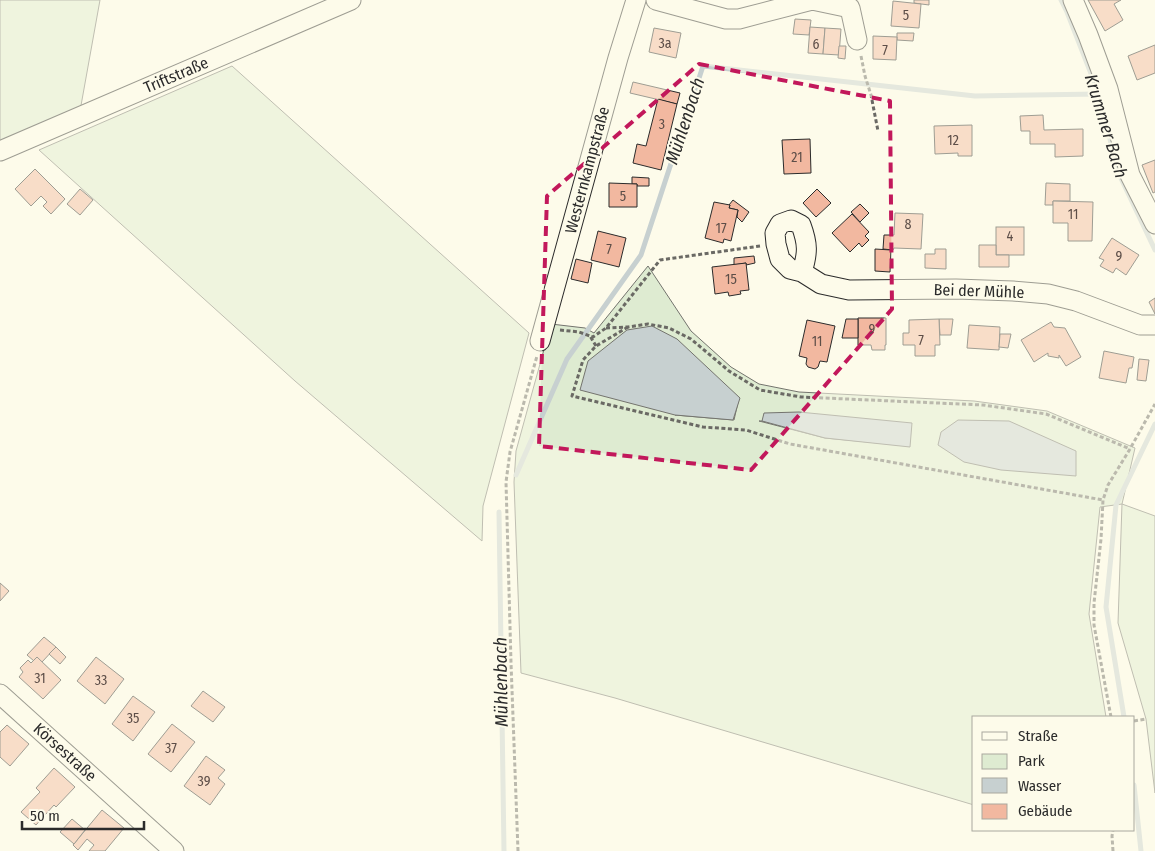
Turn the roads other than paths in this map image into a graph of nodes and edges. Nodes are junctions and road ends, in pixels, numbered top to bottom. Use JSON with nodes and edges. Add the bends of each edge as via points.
{"nodes":[{"id":1,"x":351,"y":0,"type":"edge"},
{"id":2,"x":636,"y":0,"type":"edge"},
{"id":3,"x":656,"y":0,"type":"edge"},
{"id":4,"x":1073,"y":0,"type":"edge"},
{"id":5,"x":857,"y":40,"type":"dead end"},
{"id":6,"x":0,"y":151,"type":"edge"},
{"id":7,"x":1155,"y":224,"type":"edge"},
{"id":8,"x":802,"y":272,"type":"junction"},
{"id":9,"x":1155,"y":325,"type":"edge"},
{"id":10,"x":540,"y":341,"type":"road end"},
{"id":11,"x":0,"y":694,"type":"edge"},
{"id":12,"x":174,"y":851,"type":"edge"}],
"edges":[{"from":1,"to":6,"type":"street","name":"Triftstraße"},
{"from":2,"to":10,"type":"street","name":"Westernkampstraße"},
{"from":3,"to":5,"type":"street","via":[[726,19],[739,19],[812,0],[850,8]]},
{"from":4,"to":7,"type":"street","via":[[1108,90],[1130,175]]},
{"from":8,"to":8,"type":"street","name":"Bei der Mühle","via":[[780,260],[776,244],[775,233],[780,224],[791,220],[801,225],[805,236],[807,256]]},
{"from":8,"to":9,"type":"street","name":"Bei der Mühle","via":[[821,284],[849,290],[1048,294],[1140,325]]},
{"from":11,"to":12,"type":"street","name":"Körsestraße"}]}
